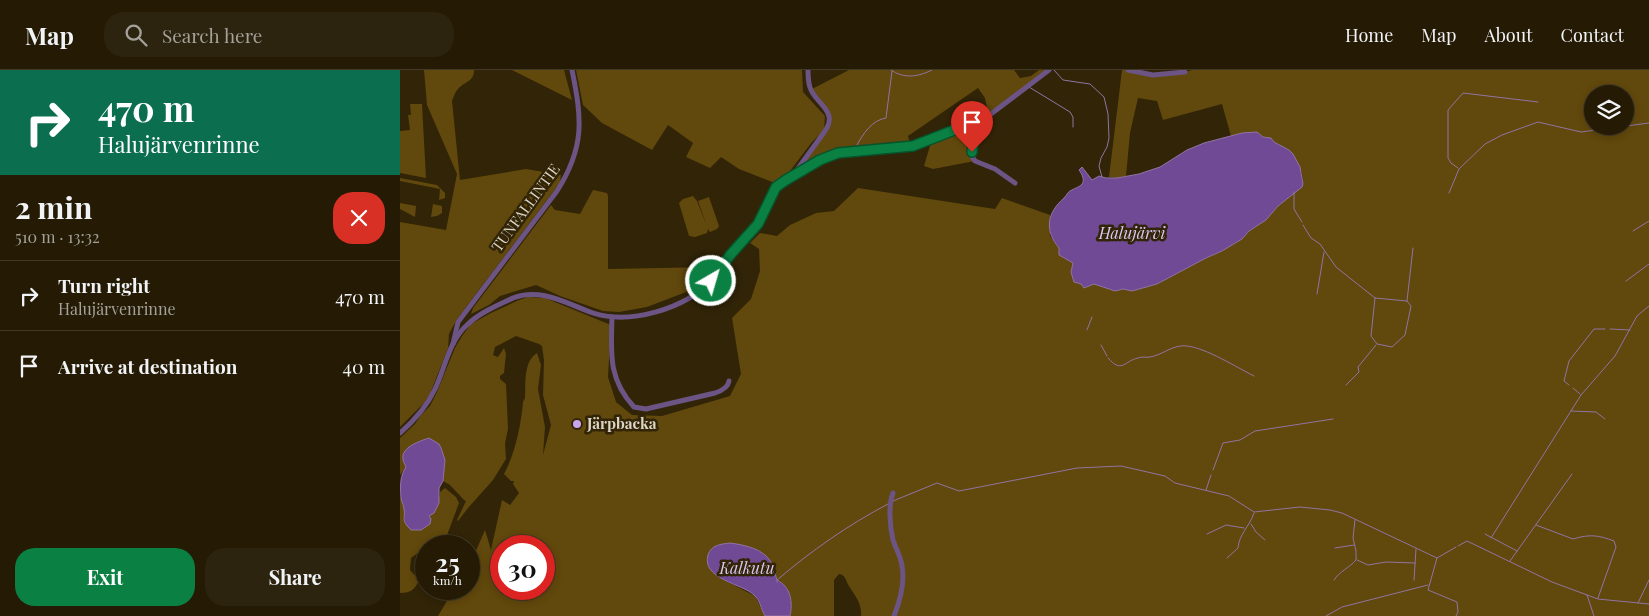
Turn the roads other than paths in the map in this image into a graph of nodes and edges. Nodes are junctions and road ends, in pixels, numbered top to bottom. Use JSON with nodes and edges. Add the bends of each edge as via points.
{"nodes":[{"id":1,"x":572,"y":70,"type":"edge"},
{"id":2,"x":808,"y":70,"type":"edge"},
{"id":3,"x":1049,"y":70,"type":"edge"},
{"id":4,"x":1128,"y":70,"type":"edge"},
{"id":5,"x":1186,"y":72,"type":"dead end"},
{"id":6,"x":975,"y":122,"type":"junction"},
{"id":7,"x":792,"y":176,"type":"junction"},
{"id":8,"x":1016,"y":183,"type":"dead end"},
{"id":9,"x":612,"y":317,"type":"junction"},
{"id":10,"x":452,"y":347,"type":"junction"},
{"id":11,"x":729,"y":381,"type":"dead end"},
{"id":12,"x":400,"y":433,"type":"edge"},
{"id":13,"x":893,"y":493,"type":"dead end"},
{"id":14,"x":894,"y":616,"type":"edge"}],
"edges":[{"from":1,"to":10,"type":"street","name":"TUNFALLINTIE","via":[[580,128],[568,175],[458,322]]},
{"from":2,"to":7,"type":"street","via":[[810,90],[829,114],[829,126]]},
{"from":3,"to":6,"type":"street"},
{"from":4,"to":5,"type":"street","via":[[1153,75]]},
{"from":6,"to":7,"type":"street","via":[[913,146],[838,153]]},
{"from":6,"to":8,"type":"street","via":[[972,158]]},
{"from":7,"to":9,"type":"street","via":[[776,187],[758,224],[700,291],[654,312],[635,317]]},
{"from":9,"to":10,"type":"street","via":[[547,296],[522,296],[488,311],[467,325]]},
{"from":9,"to":11,"type":"street","via":[[611,362],[614,375],[634,407],[646,409],[715,393],[723,390]]},
{"from":10,"to":12,"type":"street","via":[[426,406]]},
{"from":13,"to":14,"type":"street","via":[[893,539],[903,572]]}]}
